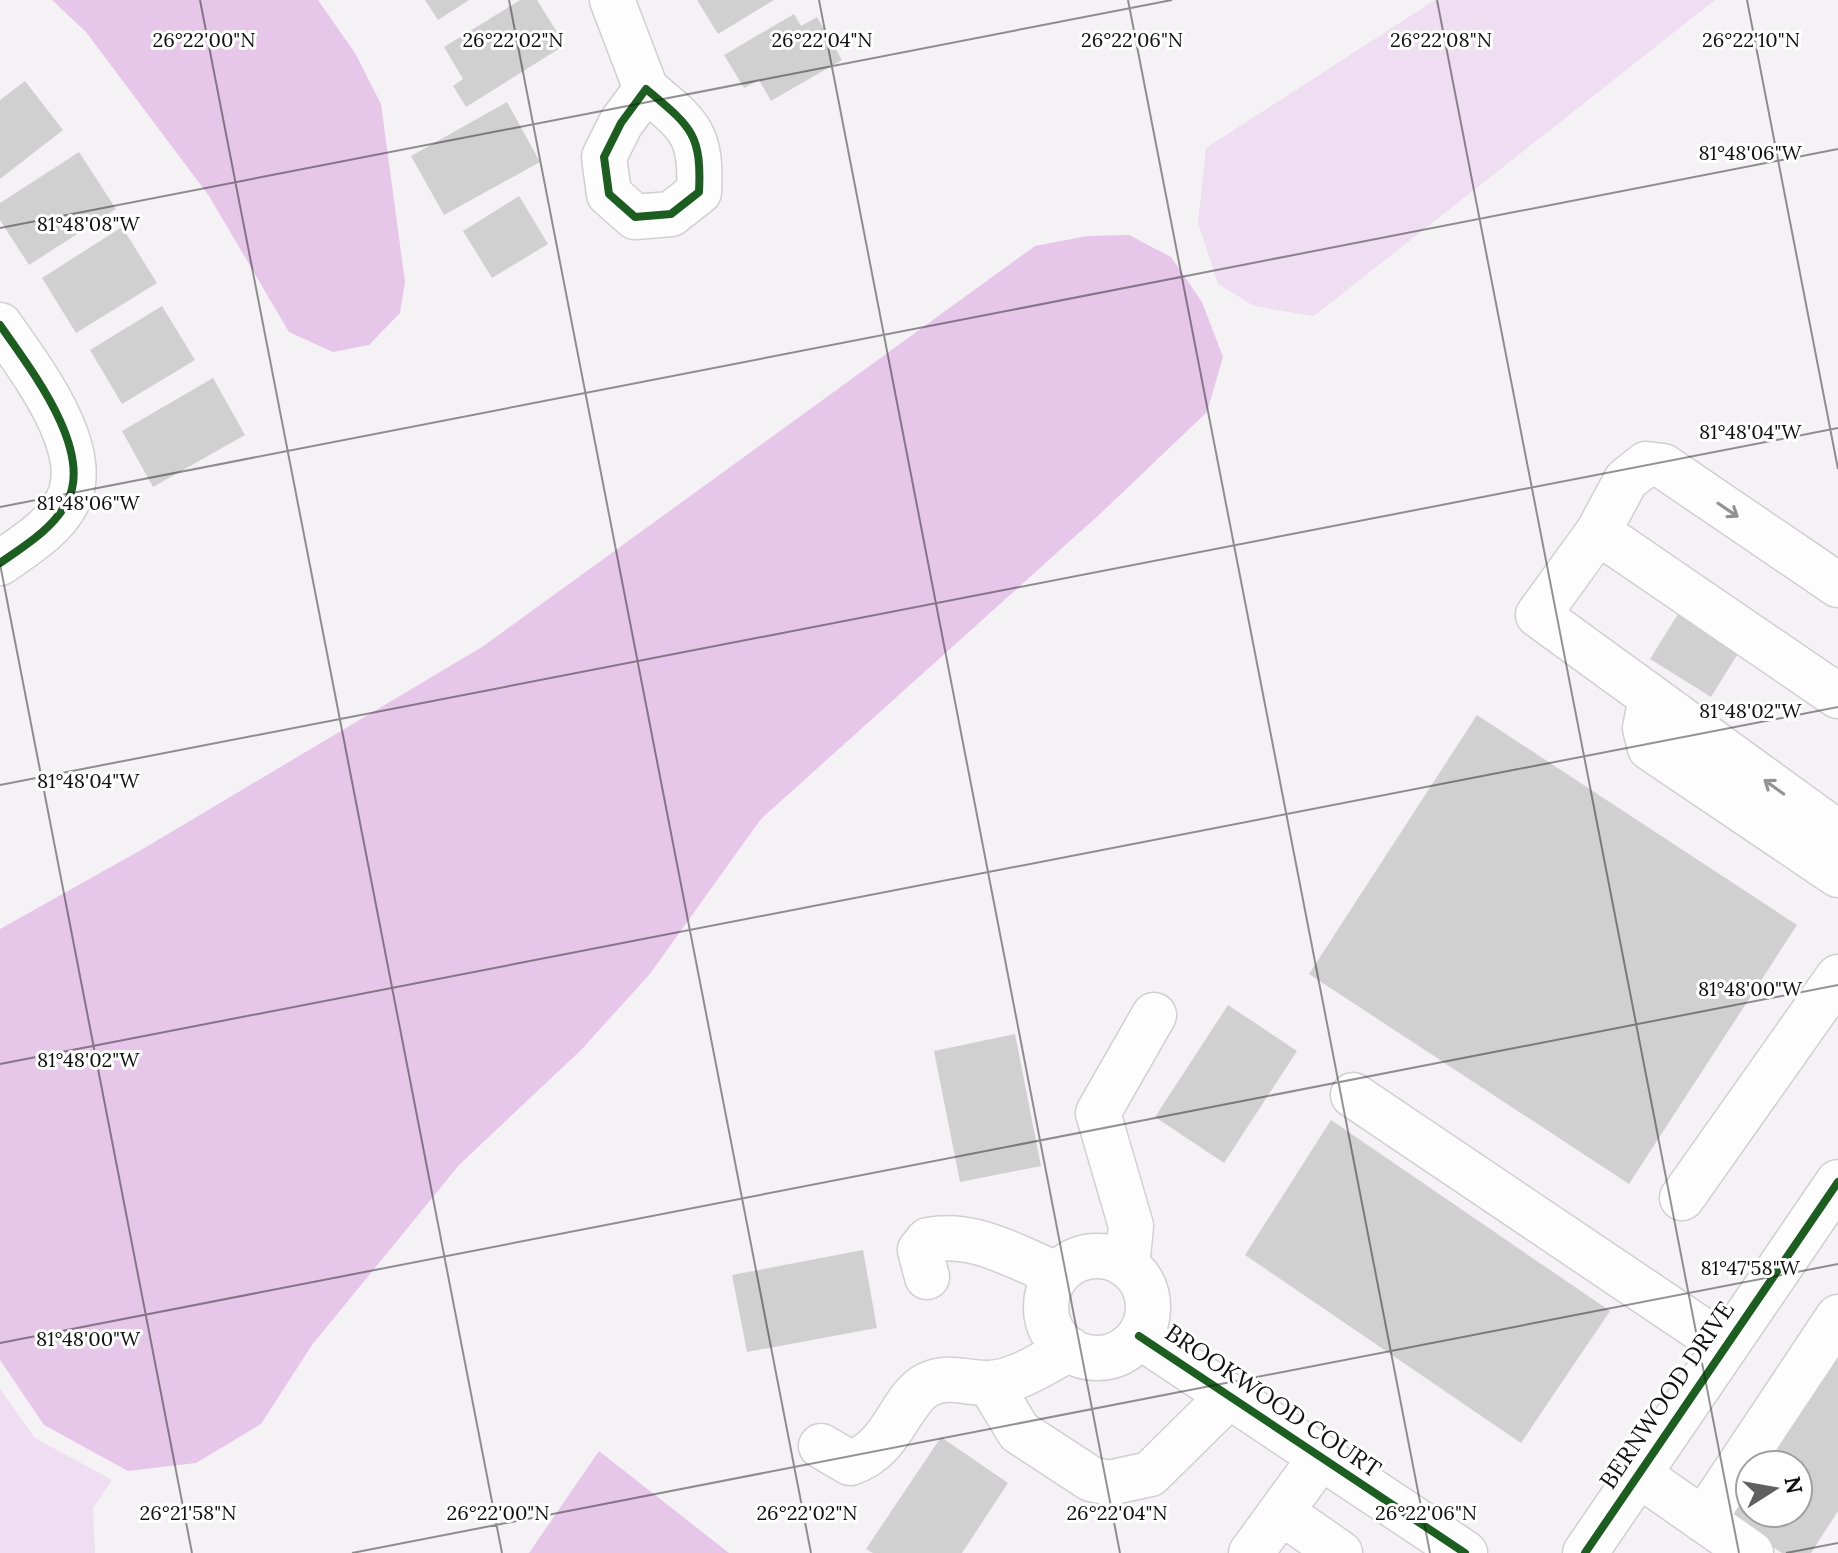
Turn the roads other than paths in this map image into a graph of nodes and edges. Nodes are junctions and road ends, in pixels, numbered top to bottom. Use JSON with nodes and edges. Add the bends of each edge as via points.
{"nodes":[{"id":1,"x":612,"y":0,"type":"edge"},
{"id":2,"x":646,"y":89,"type":"dead end"},
{"id":3,"x":0,"y":325,"type":"edge"},
{"id":4,"x":1598,"y":532,"type":"junction"},
{"id":5,"x":0,"y":563,"type":"edge"},
{"id":6,"x":1838,"y":585,"type":"edge"},
{"id":7,"x":1838,"y":696,"type":"edge"},
{"id":8,"x":1651,"y":698,"type":"junction"},
{"id":9,"x":1838,"y":833,"type":"edge"},
{"id":10,"x":1838,"y":875,"type":"edge"},
{"id":11,"x":1833,"y":998,"type":"edge"},
{"id":12,"x":1154,"y":1015,"type":"dead end"},
{"id":13,"x":1353,"y":1095,"type":"dead end"},
{"id":14,"x":1838,"y":1182,"type":"edge"},
{"id":15,"x":1682,"y":1198,"type":"dead end"},
{"id":16,"x":1825,"y":1230,"type":"edge"},
{"id":17,"x":1127,"y":1266,"type":"junction"},
{"id":18,"x":1057,"y":1274,"type":"junction"},
{"id":19,"x":927,"y":1277,"type":"dead end"},
{"id":20,"x":1838,"y":1317,"type":"edge"},
{"id":21,"x":1139,"y":1336,"type":"junction"},
{"id":22,"x":1724,"y":1345,"type":"junction"},
{"id":23,"x":1069,"y":1349,"type":"junction"},
{"id":24,"x":990,"y":1384,"type":"junction"},
{"id":25,"x":1229,"y":1396,"type":"junction"},
{"id":26,"x":821,"y":1446,"type":"dead end"},
{"id":27,"x":1321,"y":1457,"type":"junction"},
{"id":28,"x":1638,"y":1474,"type":"junction"},
{"id":29,"x":1281,"y":1512,"type":"junction"},
{"id":30,"x":1703,"y":1520,"type":"junction"},
{"id":31,"x":1251,"y":1553,"type":"edge"},
{"id":32,"x":1340,"y":1553,"type":"edge"},
{"id":33,"x":1465,"y":1553,"type":"edge"},
{"id":34,"x":1585,"y":1553,"type":"edge"},
{"id":35,"x":1751,"y":1553,"type":"edge"}],
"edges":[{"from":1,"to":2,"type":"street"},
{"from":3,"to":5,"type":"street","via":[[47,394],[64,427],[73,463],[69,500],[45,530]]},
{"from":4,"to":6,"type":"street","one_way":true,"via":[[1626,480],[1646,464],[1663,466]]},
{"from":4,"to":7,"type":"street"},
{"from":4,"to":8,"type":"street","via":[[1538,615]]},
{"from":9,"to":8,"type":"street","one_way":true},
{"from":8,"to":10,"type":"street","via":[[1645,728],[1650,748]]},
{"from":11,"to":15,"type":"street"},
{"from":12,"to":17,"type":"street","via":[[1098,1113],[1131,1226]]},
{"from":13,"to":22,"type":"street"},
{"from":14,"to":16,"type":"street","name":"BERNWOOD DRIVE"},
{"from":16,"to":22,"type":"street","name":"BERNWOOD DRIVE"},
{"from":17,"to":18,"type":"street","via":[[1110,1257],[1087,1256]]},
{"from":17,"to":21,"type":"street","name":"BROOKWOOD COURT","via":[[1142,1282],[1148,1302]]},
{"from":18,"to":19,"type":"street","via":[[971,1239],[949,1236],[928,1240],[920,1250]]},
{"from":18,"to":23,"type":"street","via":[[1045,1301],[1048,1324]]},
{"from":20,"to":30,"type":"street"},
{"from":21,"to":23,"type":"street","name":"BROOKWOOD COURT","via":[[1113,1356],[1095,1359]]},
{"from":21,"to":25,"type":"street","name":"BROOKWOOD COURT"},
{"from":22,"to":28,"type":"street","name":"BERNWOOD DRIVE"},
{"from":23,"to":24,"type":"street"},
{"from":24,"to":25,"type":"street","via":[[1019,1432],[1091,1479],[1109,1483],[1150,1474]]},
{"from":24,"to":26,"type":"street","via":[[939,1380],[924,1386],[867,1457],[850,1463]]},
{"from":25,"to":27,"type":"street","name":"BROOKWOOD COURT"},
{"from":27,"to":29,"type":"street"},
{"from":27,"to":33,"type":"street","name":"BROOKWOOD COURT"},
{"from":28,"to":30,"type":"street"},
{"from":28,"to":34,"type":"street","name":"BERNWOOD DRIVE"},
{"from":29,"to":31,"type":"street"},
{"from":29,"to":32,"type":"street"},
{"from":30,"to":35,"type":"street"}]}
